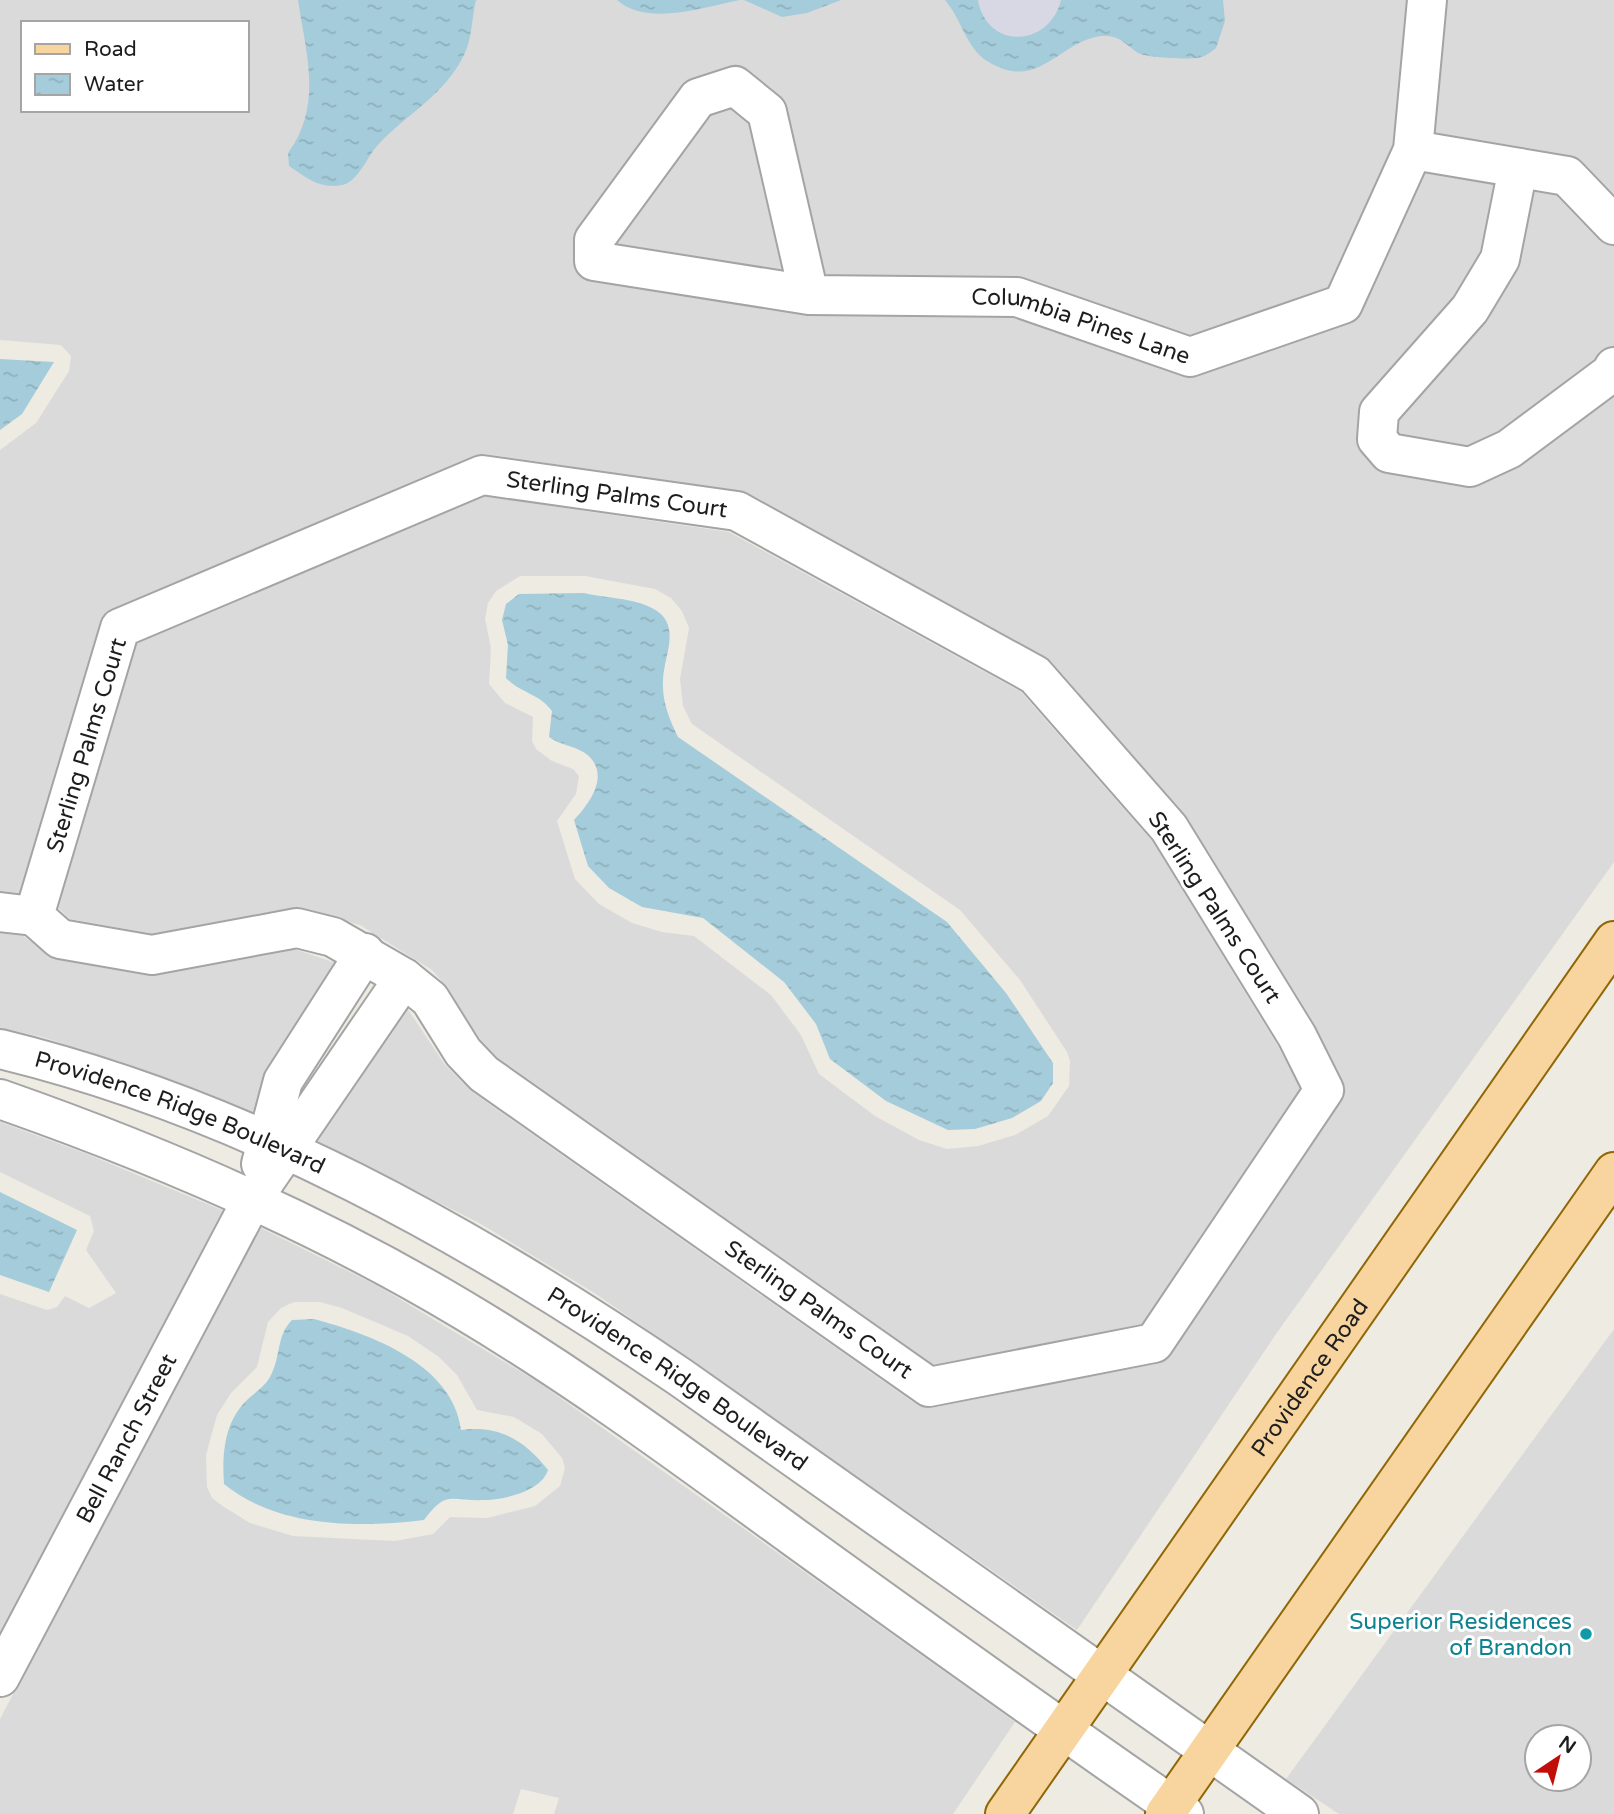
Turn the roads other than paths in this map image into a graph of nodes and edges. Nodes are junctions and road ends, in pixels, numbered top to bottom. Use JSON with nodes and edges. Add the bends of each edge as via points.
{"nodes":[{"id":1,"x":1427,"y":0,"type":"edge"},
{"id":2,"x":1413,"y":150,"type":"junction"},
{"id":3,"x":1518,"y":168,"type":"junction"},
{"id":4,"x":1614,"y":225,"type":"edge"},
{"id":5,"x":809,"y":295,"type":"junction"},
{"id":6,"x":1614,"y":367,"type":"edge"},
{"id":7,"x":17,"y":914,"type":"edge"},
{"id":8,"x":1614,"y":941,"type":"edge"},
{"id":9,"x":365,"y":953,"type":"junction"},
{"id":10,"x":404,"y":978,"type":"junction"},
{"id":11,"x":0,"y":1049,"type":"edge"},
{"id":12,"x":0,"y":1099,"type":"edge"},
{"id":13,"x":276,"y":1145,"type":"junction"},
{"id":14,"x":1614,"y":1171,"type":"edge"},
{"id":15,"x":252,"y":1200,"type":"junction"},
{"id":16,"x":1103,"y":1675,"type":"junction"},
{"id":17,"x":0,"y":1677,"type":"edge"},
{"id":18,"x":1064,"y":1731,"type":"junction"},
{"id":19,"x":1209,"y":1750,"type":"junction"},
{"id":20,"x":1174,"y":1811,"type":"edge"},
{"id":21,"x":1006,"y":1814,"type":"edge"},
{"id":22,"x":1299,"y":1814,"type":"edge"}],
"edges":[{"from":1,"to":2,"type":"street","name":"Columbia Pines Lane"},
{"from":2,"to":3,"type":"street"},
{"from":2,"to":5,"type":"street","name":"Columbia Pines Lane","via":[[1343,304],[1189,357],[1017,297]]},
{"from":3,"to":4,"type":"street","via":[[1567,176]]},
{"from":3,"to":6,"type":"street","via":[[1500,258],[1470,309],[1379,412],[1377,439],[1389,453],[1470,467],[1509,449]]},
{"from":5,"to":5,"type":"street","name":"Columbia Pines Lane","via":[[767,112],[735,86],[698,97],[594,240],[593,261]]},
{"from":7,"to":9,"type":"street","name":"Sterling Palms Court","via":[[60,939],[152,955],[297,928],[333,937]]},
{"from":7,"to":10,"type":"street","name":"Sterling Palms Court","via":[[120,628],[482,475],[737,511],[1035,675],[1169,828],[1297,1036],[1324,1090],[1154,1343],[929,1387],[484,1074],[463,1052],[429,999]]},
{"from":8,"to":16,"type":"main road","name":"Providence Road"},
{"from":9,"to":10,"type":"street","name":"Sterling Palms Court"},
{"from":9,"to":13,"type":"street","via":[[283,1081]]},
{"from":10,"to":13,"type":"street"},
{"from":11,"to":13,"type":"street","name":"Providence Ridge Boulevard","via":[[122,1085]]},
{"from":12,"to":15,"type":"street"},
{"from":13,"to":15,"type":"street"},
{"from":13,"to":16,"type":"street","name":"Providence Ridge Boulevard","via":[[474,1246],[584,1312]]},
{"from":14,"to":19,"type":"main road"},
{"from":15,"to":17,"type":"street","name":"Bell Ranch Street"},
{"from":15,"to":18,"type":"street","via":[[388,1268],[550,1364]]},
{"from":16,"to":18,"type":"main road","name":"Providence Road"},
{"from":16,"to":19,"type":"street","name":"Providence Ridge Boulevard"},
{"from":18,"to":20,"type":"street"},
{"from":18,"to":21,"type":"main road","name":"Providence Road"},
{"from":19,"to":20,"type":"main road"},
{"from":19,"to":22,"type":"street","name":"Providence Ridge Boulevard"}]}
